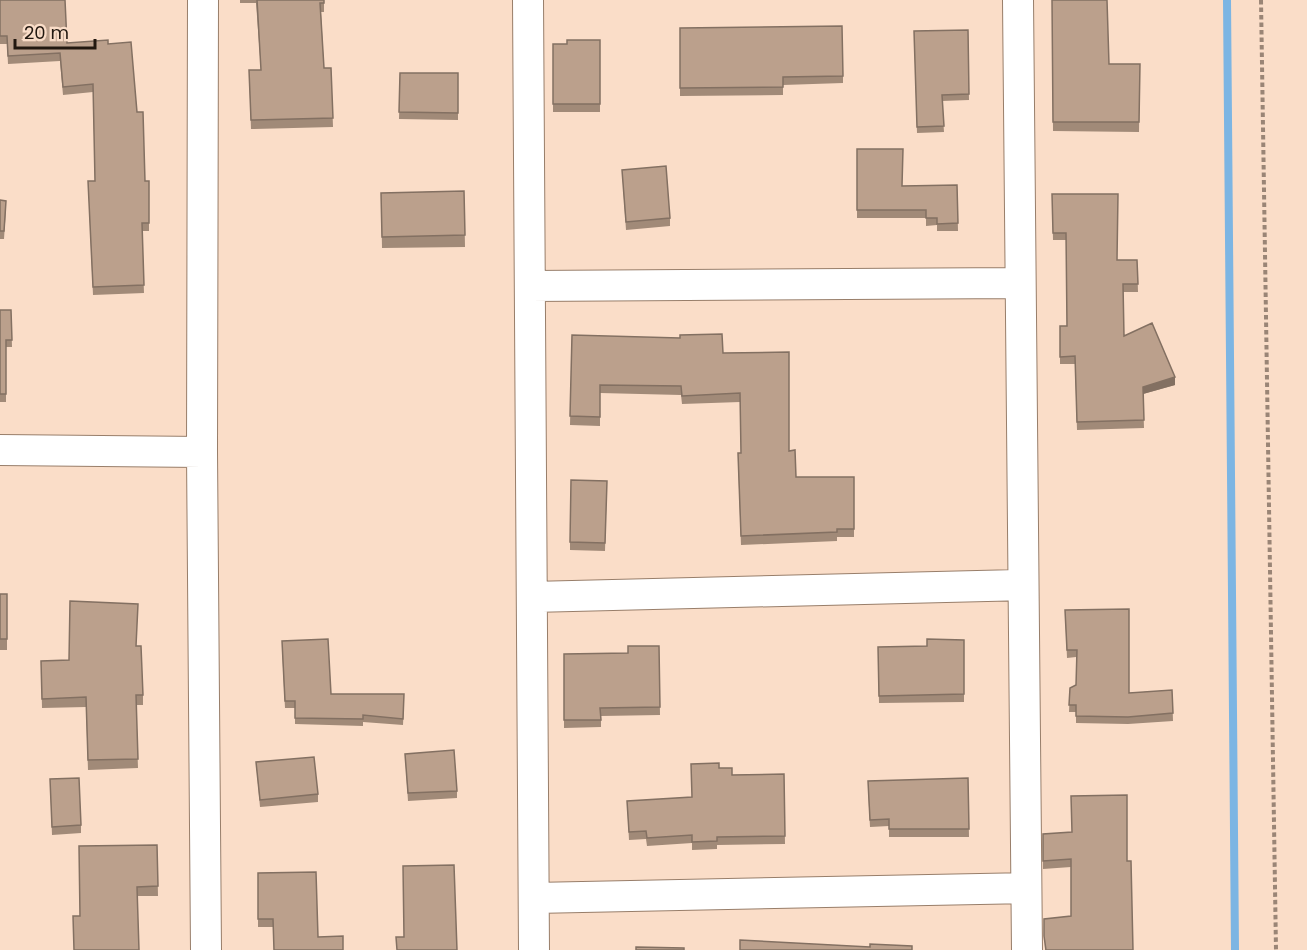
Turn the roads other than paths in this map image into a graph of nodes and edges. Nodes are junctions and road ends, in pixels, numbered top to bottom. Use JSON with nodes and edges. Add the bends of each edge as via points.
{"nodes":[{"id":1,"x":203,"y":0,"type":"edge"},
{"id":2,"x":528,"y":0,"type":"edge"},
{"id":3,"x":1018,"y":0,"type":"edge"},
{"id":4,"x":1019,"y":284,"type":"junction"},
{"id":5,"x":530,"y":286,"type":"junction"},
{"id":6,"x":0,"y":450,"type":"edge"},
{"id":7,"x":202,"y":452,"type":"junction"},
{"id":8,"x":1023,"y":585,"type":"junction"},
{"id":9,"x":532,"y":597,"type":"junction"},
{"id":10,"x":1026,"y":888,"type":"junction"},
{"id":11,"x":534,"y":898,"type":"junction"},
{"id":12,"x":206,"y":950,"type":"edge"},
{"id":13,"x":534,"y":950,"type":"edge"},
{"id":14,"x":1027,"y":950,"type":"edge"}],
"edges":[{"from":1,"to":7,"type":"street"},
{"from":2,"to":5,"type":"street"},
{"from":3,"to":4,"type":"street"},
{"from":4,"to":5,"type":"street"},
{"from":4,"to":8,"type":"street"},
{"from":5,"to":9,"type":"street"},
{"from":6,"to":7,"type":"street"},
{"from":7,"to":12,"type":"street"},
{"from":8,"to":9,"type":"street"},
{"from":8,"to":10,"type":"street"},
{"from":9,"to":11,"type":"street"},
{"from":10,"to":11,"type":"street"},
{"from":10,"to":14,"type":"street"},
{"from":11,"to":13,"type":"street"}]}
